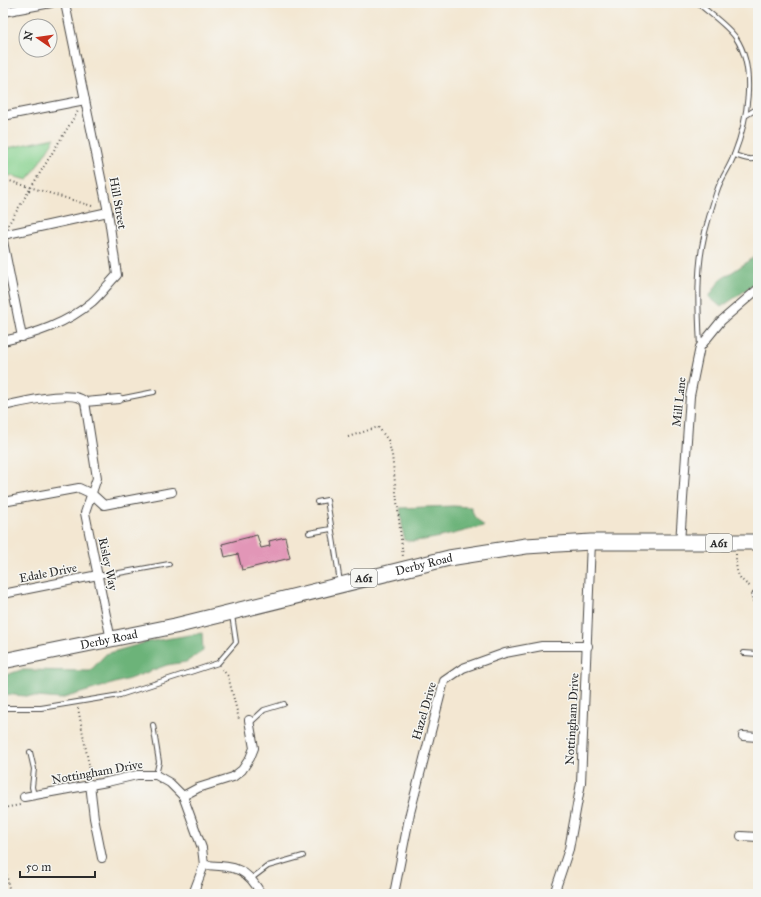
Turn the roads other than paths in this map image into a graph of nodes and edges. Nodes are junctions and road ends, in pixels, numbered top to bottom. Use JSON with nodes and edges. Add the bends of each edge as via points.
{"nodes":[{"id":1,"x":52,"y":3,"type":"edge"},
{"id":2,"x":66,"y":3,"type":"edge"},
{"id":3,"x":698,"y":3,"type":"edge"},
{"id":4,"x":3,"y":12,"type":"edge"},
{"id":5,"x":85,"y":100,"type":"junction"},
{"id":6,"x":758,"y":108,"type":"edge"},
{"id":7,"x":3,"y":116,"type":"edge"},
{"id":8,"x":745,"y":116,"type":"junction"},
{"id":9,"x":734,"y":155,"type":"junction"},
{"id":10,"x":758,"y":157,"type":"edge"},
{"id":11,"x":108,"y":212,"type":"junction"},
{"id":12,"x":3,"y":235,"type":"edge"},
{"id":13,"x":3,"y":241,"type":"edge"},
{"id":14,"x":758,"y":289,"type":"edge"},
{"id":15,"x":22,"y":337,"type":"junction"},
{"id":16,"x":3,"y":341,"type":"edge"},
{"id":17,"x":700,"y":347,"type":"junction"},
{"id":18,"x":154,"y":392,"type":"dead end"},
{"id":19,"x":119,"y":399,"type":"joint"},
{"id":20,"x":85,"y":402,"type":"junction"},
{"id":21,"x":3,"y":406,"type":"edge"},
{"id":22,"x":172,"y":492,"type":"dead end"},
{"id":23,"x":92,"y":494,"type":"junction"},
{"id":24,"x":3,"y":502,"type":"edge"},
{"id":25,"x":317,"y":502,"type":"dead end"},
{"id":26,"x":331,"y":528,"type":"junction"},
{"id":27,"x":309,"y":533,"type":"dead end"},
{"id":28,"x":591,"y":542,"type":"junction"},
{"id":29,"x":758,"y":542,"type":"edge"},
{"id":30,"x":680,"y":543,"type":"junction"},
{"id":31,"x":169,"y":564,"type":"dead end"},
{"id":32,"x":98,"y":574,"type":"junction"},
{"id":33,"x":340,"y":584,"type":"junction"},
{"id":34,"x":756,"y":590,"type":"edge"},
{"id":35,"x":3,"y":594,"type":"edge"},
{"id":36,"x":758,"y":601,"type":"edge"},
{"id":37,"x":231,"y":611,"type":"junction"},
{"id":38,"x":111,"y":640,"type":"junction"},
{"id":39,"x":588,"y":646,"type":"junction"},
{"id":40,"x":744,"y":654,"type":"dead end"},
{"id":41,"x":758,"y":654,"type":"edge"},
{"id":42,"x":3,"y":662,"type":"edge"},
{"id":43,"x":284,"y":704,"type":"dead end"},
{"id":44,"x":3,"y":708,"type":"edge"},
{"id":45,"x":249,"y":721,"type":"joint"},
{"id":46,"x":153,"y":725,"type":"dead end"},
{"id":47,"x":743,"y":736,"type":"dead end"},
{"id":48,"x":758,"y":737,"type":"edge"},
{"id":49,"x":30,"y":752,"type":"dead end"},
{"id":50,"x":156,"y":775,"type":"junction"},
{"id":51,"x":91,"y":784,"type":"junction"},
{"id":52,"x":34,"y":795,"type":"junction"},
{"id":53,"x":183,"y":796,"type":"junction"},
{"id":54,"x":24,"y":797,"type":"road end"},
{"id":55,"x":741,"y":836,"type":"dead end"},
{"id":56,"x":758,"y":837,"type":"edge"},
{"id":57,"x":303,"y":856,"type":"dead end"},
{"id":58,"x":102,"y":858,"type":"dead end"},
{"id":59,"x":204,"y":866,"type":"junction"},
{"id":60,"x":252,"y":878,"type":"junction"},
{"id":61,"x":193,"y":894,"type":"edge"},
{"id":62,"x":261,"y":894,"type":"edge"},
{"id":63,"x":394,"y":894,"type":"edge"},
{"id":64,"x":554,"y":894,"type":"edge"},
{"id":65,"x":558,"y":894,"type":"edge"}],
"edges":[{"from":1,"to":4,"type":"street"},
{"from":2,"to":5,"type":"street","name":"Hill Street"},
{"from":3,"to":8,"type":"lane","via":[[735,38],[745,57],[748,106]]},
{"from":5,"to":7,"type":"street"},
{"from":5,"to":11,"type":"street","name":"Hill Street"},
{"from":6,"to":8,"type":"lane"},
{"from":8,"to":9,"type":"lane"},
{"from":9,"to":10,"type":"lane","via":[[749,159]]},
{"from":9,"to":17,"type":"lane","via":[[718,187],[705,232],[698,271]]},
{"from":11,"to":12,"type":"street"},
{"from":11,"to":15,"type":"street","name":"Hill Street","via":[[117,274],[92,302],[53,327]]},
{"from":13,"to":15,"type":"street"},
{"from":14,"to":17,"type":"street","name":"Mill Lane","via":[[721,321]]},
{"from":15,"to":16,"type":"street","name":"Hill Street"},
{"from":17,"to":30,"type":"street","name":"Mill Lane","via":[[690,396]]},
{"from":18,"to":19,"type":"lane"},
{"from":19,"to":20,"type":"street"},
{"from":20,"to":21,"type":"street","via":[[83,398],[75,395]]},
{"from":20,"to":23,"type":"street","name":"Risley Way","via":[[97,478]]},
{"from":22,"to":23,"type":"street","via":[[104,505]]},
{"from":23,"to":24,"type":"street","via":[[79,488]]},
{"from":23,"to":32,"type":"street","name":"Risley Way","via":[[85,513]]},
{"from":25,"to":26,"type":"lane","via":[[326,500]]},
{"from":26,"to":27,"type":"lane"},
{"from":26,"to":33,"type":"lane"},
{"from":28,"to":30,"type":"highway","name":"Derby Road","number":"A61"},
{"from":28,"to":33,"type":"highway","name":"Derby Road","number":"A61","via":[[526,546],[449,558]]},
{"from":28,"to":39,"type":"street","name":"Nottingham Drive"},
{"from":29,"to":30,"type":"highway","name":"Derby Road","number":"A61"},
{"from":31,"to":32,"type":"lane","via":[[108,575]]},
{"from":32,"to":35,"type":"street","name":"Edale Drive"},
{"from":32,"to":38,"type":"street","name":"Risley Way"},
{"from":33,"to":37,"type":"highway","name":"Derby Road","number":"A61"},
{"from":34,"to":36,"type":"street"},
{"from":37,"to":38,"type":"highway","name":"Derby Road","number":"A61"},
{"from":37,"to":44,"type":"lane","via":[[236,642],[218,663],[120,695],[41,708]]},
{"from":38,"to":42,"type":"highway","name":"Derby Road","number":"A61"},
{"from":39,"to":63,"type":"street","name":"Hazel Drive","via":[[542,646],[505,653],[463,668],[444,681],[410,813]]},
{"from":39,"to":64,"type":"street","name":"Nottingham Drive","via":[[581,783],[569,849]]},
{"from":40,"to":41,"type":"lane"},
{"from":43,"to":45,"type":"lane","via":[[264,710]]},
{"from":45,"to":53,"type":"street","via":[[254,748],[242,770],[233,777],[198,788]]},
{"from":46,"to":50,"type":"lane","via":[[159,762]]},
{"from":47,"to":48,"type":"street"},
{"from":49,"to":52,"type":"lane","via":[[34,770]]},
{"from":50,"to":51,"type":"street","name":"Nottingham Drive","via":[[137,775]]},
{"from":50,"to":53,"type":"street","name":"Nottingham Drive","via":[[170,782]]},
{"from":51,"to":52,"type":"street","name":"Nottingham Drive"},
{"from":51,"to":58,"type":"street","via":[[94,818]]},
{"from":52,"to":54,"type":"street","name":"Nottingham Drive"},
{"from":53,"to":59,"type":"street","name":"Nottingham Drive","via":[[202,848]]},
{"from":55,"to":56,"type":"street"},
{"from":57,"to":60,"type":"lane","via":[[268,866]]},
{"from":59,"to":60,"type":"street","via":[[231,867]]},
{"from":59,"to":61,"type":"street","name":"Nottingham Drive"},
{"from":60,"to":62,"type":"street"},
{"from":64,"to":65,"type":"lane"}]}
